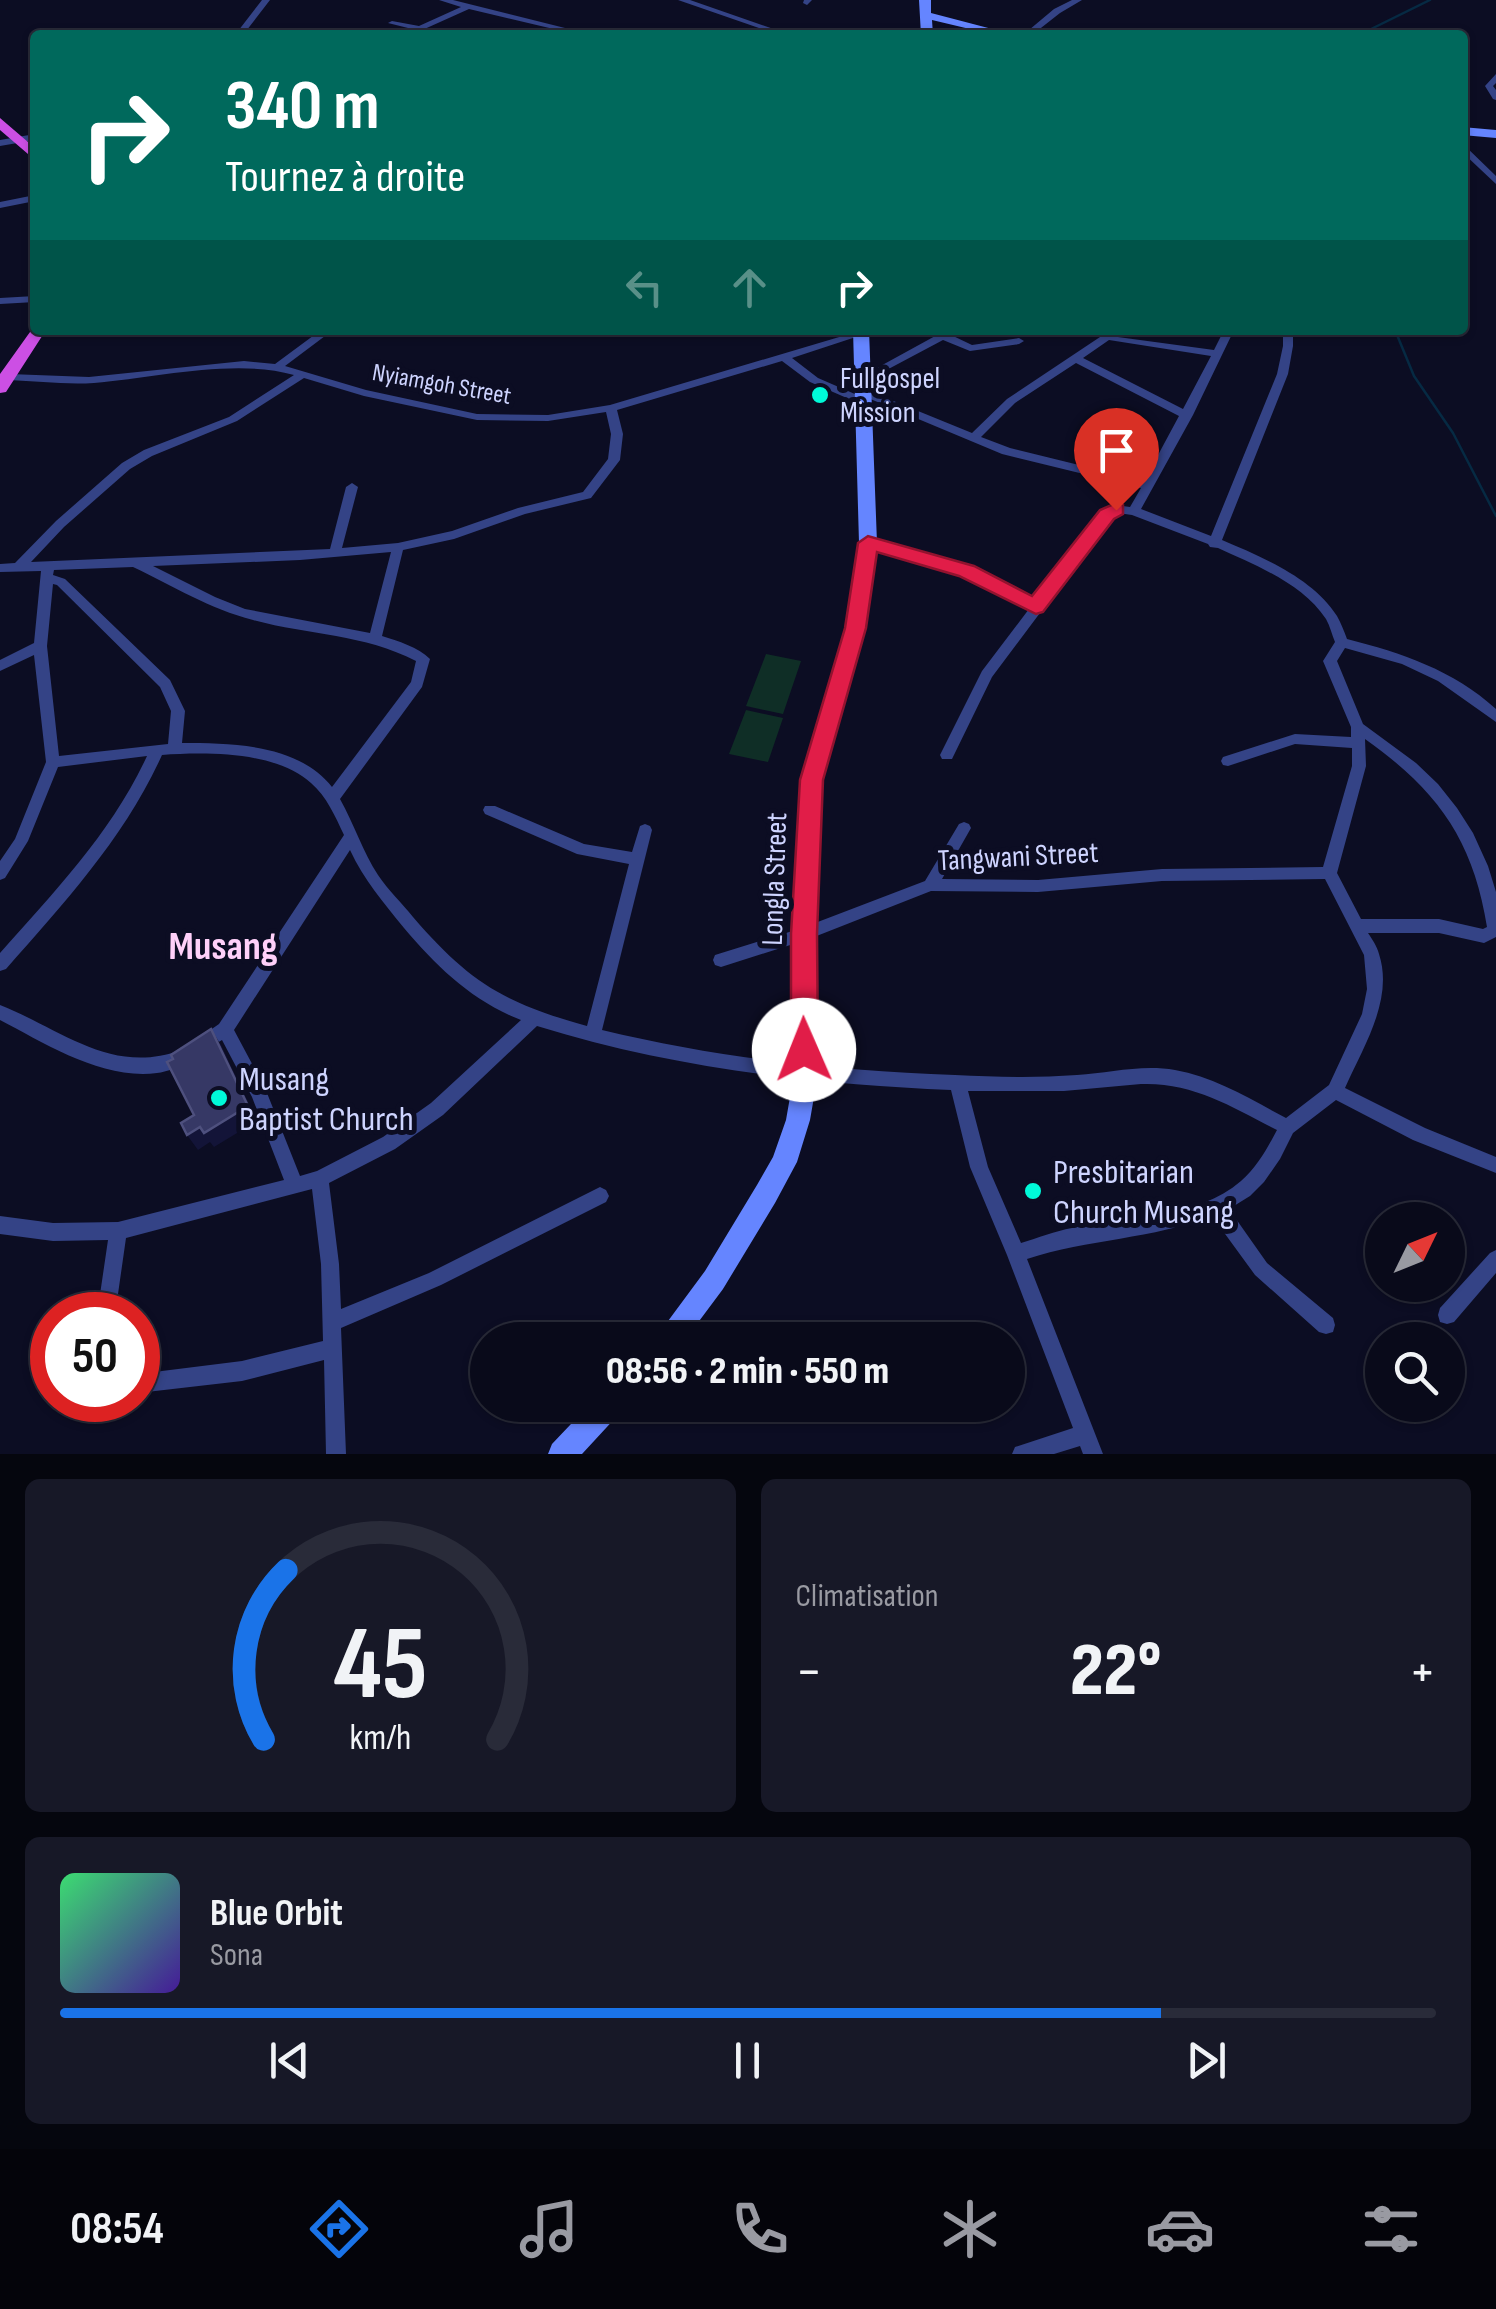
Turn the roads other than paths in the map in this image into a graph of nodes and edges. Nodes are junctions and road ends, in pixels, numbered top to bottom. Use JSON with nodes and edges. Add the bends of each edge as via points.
{"nodes":[{"id":1,"x":266,"y":0,"type":"edge"},
{"id":2,"x":443,"y":0,"type":"edge"},
{"id":3,"x":682,"y":0,"type":"edge"},
{"id":4,"x":716,"y":0,"type":"edge"},
{"id":5,"x":925,"y":0,"type":"edge"},
{"id":6,"x":1078,"y":0,"type":"edge"},
{"id":7,"x":468,"y":6,"type":"junction"},
{"id":8,"x":706,"y":8,"type":"junction"},
{"id":9,"x":926,"y":15,"type":"junction"},
{"id":10,"x":392,"y":24,"type":"dead end"},
{"id":11,"x":243,"y":30,"type":"edge"},
{"id":12,"x":568,"y":30,"type":"edge"},
{"id":13,"x":772,"y":30,"type":"edge"},
{"id":14,"x":927,"y":30,"type":"edge"},
{"id":15,"x":988,"y":30,"type":"edge"},
{"id":16,"x":1033,"y":30,"type":"edge"},
{"id":17,"x":1496,"y":77,"type":"edge"},
{"id":18,"x":1496,"y":97,"type":"edge"},
{"id":19,"x":0,"y":122,"type":"edge"},
{"id":20,"x":1468,"y":132,"type":"edge"},
{"id":21,"x":1496,"y":134,"type":"edge"},
{"id":22,"x":27,"y":138,"type":"edge"},
{"id":23,"x":0,"y":142,"type":"edge"},
{"id":24,"x":1468,"y":152,"type":"edge"},
{"id":25,"x":1496,"y":181,"type":"edge"},
{"id":26,"x":30,"y":199,"type":"edge"},
{"id":27,"x":0,"y":204,"type":"edge"},
{"id":28,"x":30,"y":299,"type":"edge"},
{"id":29,"x":0,"y":301,"type":"edge"},
{"id":30,"x":34,"y":335,"type":"edge"},
{"id":31,"x":321,"y":335,"type":"edge"},
{"id":32,"x":851,"y":335,"type":"edge"},
{"id":33,"x":861,"y":335,"type":"edge"},
{"id":34,"x":1227,"y":335,"type":"edge"},
{"id":35,"x":1288,"y":335,"type":"edge"},
{"id":36,"x":1020,"y":341,"type":"dead end"},
{"id":37,"x":1218,"y":354,"type":"junction"},
{"id":38,"x":783,"y":356,"type":"junction"},
{"id":39,"x":1076,"y":358,"type":"junction"},
{"id":40,"x":277,"y":367,"type":"junction"},
{"id":41,"x":300,"y":376,"type":"junction"},
{"id":42,"x":4,"y":382,"type":"edge"},
{"id":43,"x":860,"y":390,"type":"junction"},
{"id":44,"x":610,"y":408,"type":"junction"},
{"id":45,"x":1188,"y":416,"type":"junction"},
{"id":46,"x":973,"y":438,"type":"junction"},
{"id":47,"x":1149,"y":486,"type":"junction"},
{"id":48,"x":352,"y":488,"type":"dead end"},
{"id":49,"x":1134,"y":511,"type":"junction"},
{"id":50,"x":868,"y":543,"type":"junction"},
{"id":51,"x":1214,"y":544,"type":"junction"},
{"id":52,"x":398,"y":547,"type":"junction"},
{"id":53,"x":335,"y":553,"type":"junction"},
{"id":54,"x":135,"y":562,"type":"junction"},
{"id":55,"x":0,"y":568,"type":"edge"},
{"id":56,"x":18,"y":568,"type":"junction"},
{"id":57,"x":47,"y":572,"type":"junction"},
{"id":58,"x":1036,"y":607,"type":"junction"},
{"id":59,"x":375,"y":638,"type":"junction"},
{"id":60,"x":1342,"y":642,"type":"junction"},
{"id":61,"x":40,"y":646,"type":"junction"},
{"id":62,"x":0,"y":666,"type":"edge"},
{"id":63,"x":1496,"y":717,"type":"edge"},
{"id":64,"x":1359,"y":735,"type":"junction"},
{"id":65,"x":166,"y":750,"type":"junction"},
{"id":66,"x":947,"y":755,"type":"dead end"},
{"id":67,"x":1228,"y":761,"type":"dead end"},
{"id":68,"x":53,"y":762,"type":"junction"},
{"id":69,"x":332,"y":799,"type":"junction"},
{"id":70,"x":490,"y":810,"type":"dead end"},
{"id":71,"x":964,"y":828,"type":"dead end"},
{"id":72,"x":644,"y":830,"type":"dead end"},
{"id":73,"x":350,"y":838,"type":"junction"},
{"id":74,"x":635,"y":860,"type":"junction"},
{"id":75,"x":1329,"y":873,"type":"junction"},
{"id":76,"x":0,"y":874,"type":"edge"},
{"id":77,"x":930,"y":885,"type":"junction"},
{"id":78,"x":1494,"y":893,"type":"edge"},
{"id":79,"x":1357,"y":926,"type":"junction"},
{"id":80,"x":804,"y":934,"type":"junction"},
{"id":81,"x":721,"y":960,"type":"dead end"},
{"id":82,"x":0,"y":964,"type":"edge"},
{"id":83,"x":0,"y":1012,"type":"edge"},
{"id":84,"x":534,"y":1018,"type":"junction"},
{"id":85,"x":225,"y":1029,"type":"junction"},
{"id":86,"x":593,"y":1034,"type":"junction"},
{"id":87,"x":806,"y":1074,"type":"junction"},
{"id":88,"x":958,"y":1083,"type":"junction"},
{"id":89,"x":1335,"y":1091,"type":"junction"},
{"id":90,"x":1287,"y":1127,"type":"junction"},
{"id":91,"x":1496,"y":1165,"type":"edge"},
{"id":92,"x":320,"y":1179,"type":"junction"},
{"id":93,"x":295,"y":1186,"type":"junction"},
{"id":94,"x":600,"y":1196,"type":"dead end"},
{"id":95,"x":1215,"y":1205,"type":"junction"},
{"id":96,"x":0,"y":1225,"type":"edge"},
{"id":97,"x":118,"y":1231,"type":"junction"},
{"id":98,"x":1016,"y":1254,"type":"junction"},
{"id":99,"x":1496,"y":1258,"type":"edge"},
{"id":100,"x":109,"y":1292,"type":"edge"},
{"id":101,"x":1448,"y":1316,"type":"dead end"},
{"id":102,"x":333,"y":1322,"type":"junction"},
{"id":103,"x":682,"y":1322,"type":"edge"},
{"id":104,"x":1326,"y":1324,"type":"dead end"},
{"id":105,"x":334,"y":1348,"type":"junction"},
{"id":106,"x":160,"y":1381,"type":"edge"},
{"id":107,"x":592,"y":1422,"type":"edge"},
{"id":108,"x":1090,"y":1444,"type":"edge"},
{"id":109,"x":336,"y":1454,"type":"edge"},
{"id":110,"x":562,"y":1454,"type":"edge"},
{"id":111,"x":1022,"y":1454,"type":"edge"}],
"edges":[{"from":1,"to":11,"type":"street"},
{"from":2,"to":7,"type":"street"},
{"from":3,"to":8,"type":"street"},
{"from":4,"to":8,"type":"street"},
{"from":5,"to":9,"type":"main road"},
{"from":6,"to":16,"type":"street"},
{"from":7,"to":10,"type":"street","via":[[420,28]]},
{"from":7,"to":12,"type":"street"},
{"from":8,"to":13,"type":"street"},
{"from":9,"to":14,"type":"main road"},
{"from":9,"to":15,"type":"main road"},
{"from":17,"to":18,"type":"street","via":[[1488,86]]},
{"from":19,"to":22,"type":"highway"},
{"from":20,"to":21,"type":"main road"},
{"from":22,"to":23,"type":"street"},
{"from":24,"to":25,"type":"street"},
{"from":26,"to":27,"type":"street"},
{"from":28,"to":29,"type":"street"},
{"from":30,"to":42,"type":"highway"},
{"from":31,"to":40,"type":"street"},
{"from":32,"to":38,"type":"street","name":"Nyiamgoh Street"},
{"from":33,"to":43,"type":"main road","name":"Longla Street"},
{"from":34,"to":37,"type":"street"},
{"from":35,"to":51,"type":"street","via":[[1290,353],[1276,398]]},
{"from":36,"to":43,"type":"street","via":[[974,348],[941,338]]},
{"from":37,"to":39,"type":"street","via":[[1111,336]]},
{"from":37,"to":45,"type":"street"},
{"from":38,"to":43,"type":"street","via":[[814,380]]},
{"from":38,"to":44,"type":"street","name":"Nyiamgoh Street"},
{"from":39,"to":45,"type":"street"},
{"from":39,"to":46,"type":"street","via":[[1011,401]]},
{"from":40,"to":41,"type":"street","name":"Nyiamgoh Street"},
{"from":40,"to":42,"type":"street","name":"Nyiamgoh Street"},
{"from":41,"to":44,"type":"street","name":"Nyiamgoh Street","via":[[477,417],[548,418]]},
{"from":41,"to":56,"type":"street","via":[[233,419],[126,466]]},
{"from":43,"to":46,"type":"street"},
{"from":43,"to":50,"type":"main road","name":"Longla Street"},
{"from":44,"to":52,"type":"street","via":[[614,460],[587,495]]},
{"from":45,"to":47,"type":"street"},
{"from":46,"to":47,"type":"street"},
{"from":47,"to":49,"type":"street"},
{"from":48,"to":53,"type":"street"},
{"from":49,"to":51,"type":"street"},
{"from":49,"to":58,"type":"street","via":[[1110,511]]},
{"from":50,"to":58,"type":"street","via":[[966,571]]},
{"from":50,"to":80,"type":"main road","name":"Longla Street","via":[[856,628],[811,780]]},
{"from":51,"to":60,"type":"street","via":[[1313,594],[1339,627]]},
{"from":52,"to":53,"type":"street"},
{"from":52,"to":59,"type":"street"},
{"from":53,"to":54,"type":"street"},
{"from":54,"to":57,"type":"street"},
{"from":54,"to":59,"type":"street","via":[[254,616]]},
{"from":55,"to":56,"type":"street"},
{"from":56,"to":57,"type":"street"},
{"from":57,"to":61,"type":"street"},
{"from":57,"to":65,"type":"street","via":[[165,684],[178,711]]},
{"from":58,"to":66,"type":"street","via":[[986,674]]},
{"from":59,"to":69,"type":"street","via":[[421,656],[424,666]]},
{"from":60,"to":63,"type":"street","via":[[1441,674]]},
{"from":60,"to":64,"type":"street","via":[[1330,661]]},
{"from":61,"to":62,"type":"street"},
{"from":61,"to":68,"type":"street"},
{"from":64,"to":67,"type":"street","via":[[1295,738]]},
{"from":64,"to":75,"type":"street","via":[[1354,785]]},
{"from":64,"to":78,"type":"street","via":[[1412,765],[1460,818]]},
{"from":65,"to":68,"type":"street"},
{"from":65,"to":69,"type":"street","via":[[246,752],[298,766]]},
{"from":65,"to":82,"type":"street","via":[[97,852]]},
{"from":68,"to":76,"type":"street"},
{"from":69,"to":73,"type":"street"},
{"from":70,"to":74,"type":"street","via":[[582,850]]},
{"from":71,"to":77,"type":"street"},
{"from":72,"to":74,"type":"street"},
{"from":73,"to":84,"type":"street","via":[[374,882],[437,956],[484,996]]},
{"from":73,"to":85,"type":"street"},
{"from":74,"to":86,"type":"street"},
{"from":75,"to":77,"type":"street","name":"Tangwani Street"},
{"from":75,"to":79,"type":"street"},
{"from":77,"to":80,"type":"street","name":"Tangwani Street"},
{"from":78,"to":79,"type":"street","via":[[1491,935],[1439,926]]},
{"from":79,"to":89,"type":"street","via":[[1372,955],[1376,990]]},
{"from":80,"to":81,"type":"street","name":"Tangwani Street"},
{"from":80,"to":87,"type":"main road","name":"Longla Street"},
{"from":83,"to":85,"type":"street","via":[[130,1067],[172,1063]]},
{"from":84,"to":86,"type":"street"},
{"from":84,"to":92,"type":"street","via":[[437,1109],[390,1143]]},
{"from":85,"to":93,"type":"street"},
{"from":86,"to":87,"type":"street"},
{"from":87,"to":88,"type":"street"},
{"from":87,"to":103,"type":"main road","name":"Longla Street","via":[[784,1162]]},
{"from":88,"to":90,"type":"street","via":[[1173,1077],[1200,1083]]},
{"from":88,"to":98,"type":"street","via":[[979,1166]]},
{"from":89,"to":90,"type":"street"},
{"from":89,"to":91,"type":"street"},
{"from":90,"to":95,"type":"street","via":[[1262,1173]]},
{"from":92,"to":93,"type":"street"},
{"from":92,"to":102,"type":"street"},
{"from":93,"to":97,"type":"street"},
{"from":94,"to":102,"type":"street"},
{"from":95,"to":98,"type":"street"},
{"from":95,"to":104,"type":"street","via":[[1262,1269]]},
{"from":96,"to":97,"type":"street"},
{"from":97,"to":100,"type":"street"},
{"from":98,"to":108,"type":"street"},
{"from":99,"to":101,"type":"street"},
{"from":102,"to":105,"type":"street"},
{"from":105,"to":106,"type":"street","via":[[242,1371]]},
{"from":105,"to":109,"type":"street"},
{"from":107,"to":110,"type":"main road"},
{"from":108,"to":111,"type":"street"}]}
